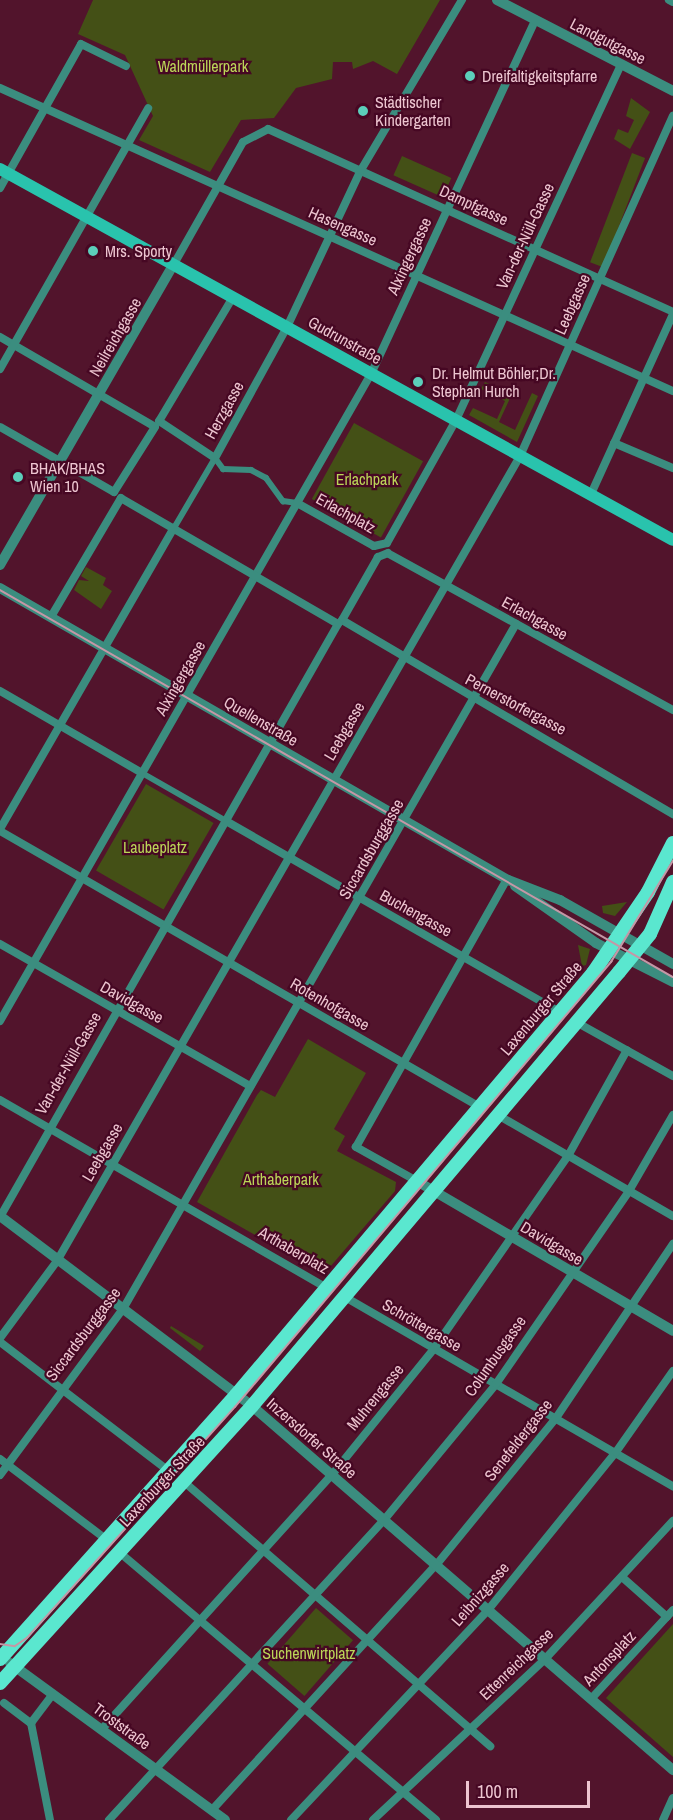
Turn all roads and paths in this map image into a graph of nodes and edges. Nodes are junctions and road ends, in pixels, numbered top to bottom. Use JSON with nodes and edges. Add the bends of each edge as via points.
{"nodes":[{"id":1,"x":462,"y":0,"type":"edge"},
{"id":2,"x":497,"y":0,"type":"edge"},
{"id":3,"x":669,"y":0,"type":"edge"},
{"id":4,"x":673,"y":2,"type":"edge"},
{"id":5,"x":535,"y":20,"type":"junction"},
{"id":6,"x":621,"y":65,"type":"junction"},
{"id":7,"x":126,"y":66,"type":"dead end"},
{"id":8,"x":0,"y":88,"type":"edge"},
{"id":9,"x":673,"y":91,"type":"edge"},
{"id":10,"x":45,"y":108,"type":"junction"},
{"id":11,"x":148,"y":108,"type":"dead end"},
{"id":12,"x":673,"y":116,"type":"edge"},
{"id":13,"x":261,"y":130,"type":"joint"},
{"id":14,"x":127,"y":145,"type":"junction"},
{"id":15,"x":361,"y":170,"type":"junction"},
{"id":16,"x":4,"y":171,"type":"edge"},
{"id":17,"x":218,"y":186,"type":"junction"},
{"id":18,"x":0,"y":188,"type":"edge"},
{"id":19,"x":447,"y":209,"type":"junction"},
{"id":20,"x":86,"y":217,"type":"junction"},
{"id":21,"x":331,"y":237,"type":"junction"},
{"id":22,"x":535,"y":249,"type":"junction"},
{"id":23,"x":174,"y":264,"type":"junction"},
{"id":24,"x":418,"y":275,"type":"junction"},
{"id":25,"x":600,"y":279,"type":"junction"},
{"id":26,"x":233,"y":297,"type":"junction"},
{"id":27,"x":673,"y":313,"type":"edge"},
{"id":28,"x":504,"y":316,"type":"junction"},
{"id":29,"x":287,"y":327,"type":"junction"},
{"id":30,"x":0,"y":337,"type":"edge"},
{"id":31,"x":14,"y":345,"type":"junction"},
{"id":32,"x":570,"y":345,"type":"junction"},
{"id":33,"x":0,"y":369,"type":"edge"},
{"id":34,"x":371,"y":374,"type":"junction"},
{"id":35,"x":643,"y":378,"type":"junction"},
{"id":36,"x":673,"y":391,"type":"edge"},
{"id":37,"x":100,"y":393,"type":"junction"},
{"id":38,"x":456,"y":420,"type":"junction"},
{"id":39,"x":157,"y":424,"type":"junction"},
{"id":40,"x":0,"y":427,"type":"edge"},
{"id":41,"x":614,"y":443,"type":"junction"},
{"id":42,"x":520,"y":456,"type":"junction"},
{"id":43,"x":215,"y":458,"type":"junction"},
{"id":44,"x":60,"y":462,"type":"junction"},
{"id":45,"x":673,"y":468,"type":"edge"},
{"id":46,"x":591,"y":494,"type":"junction"},
{"id":47,"x":118,"y":495,"type":"junction"},
{"id":48,"x":297,"y":503,"type":"junction"},
{"id":49,"x":174,"y":528,"type":"junction"},
{"id":50,"x":673,"y":540,"type":"edge"},
{"id":51,"x":0,"y":565,"type":"edge"},
{"id":52,"x":257,"y":575,"type":"junction"},
{"id":53,"x":445,"y":585,"type":"junction"},
{"id":54,"x":0,"y":588,"type":"edge"},
{"id":55,"x":51,"y":617,"type":"junction"},
{"id":56,"x":340,"y":624,"type":"junction"},
{"id":57,"x":516,"y":624,"type":"junction"},
{"id":58,"x":104,"y":648,"type":"junction"},
{"id":59,"x":403,"y":658,"type":"junction"},
{"id":60,"x":0,"y":691,"type":"edge"},
{"id":61,"x":188,"y":696,"type":"junction"},
{"id":62,"x":474,"y":700,"type":"junction"},
{"id":63,"x":673,"y":710,"type":"edge"},
{"id":64,"x":60,"y":726,"type":"junction"},
{"id":65,"x":271,"y":744,"type":"junction"},
{"id":66,"x":142,"y":773,"type":"junction"},
{"id":67,"x":333,"y":781,"type":"junction"},
{"id":68,"x":673,"y":814,"type":"edge"},
{"id":69,"x":226,"y":821,"type":"junction"},
{"id":70,"x":404,"y":821,"type":"junction"},
{"id":71,"x":0,"y":830,"type":"edge"},
{"id":72,"x":673,"y":843,"type":"edge"},
{"id":73,"x":291,"y":858,"type":"junction"},
{"id":74,"x":82,"y":879,"type":"junction"},
{"id":75,"x":508,"y":879,"type":"junction"},
{"id":76,"x":673,"y":882,"type":"edge"},
{"id":77,"x":360,"y":898,"type":"junction"},
{"id":78,"x":166,"y":926,"type":"junction"},
{"id":79,"x":620,"y":933,"type":"junction"},
{"id":80,"x":0,"y":944,"type":"edge"},
{"id":81,"x":641,"y":944,"type":"junction"},
{"id":82,"x":610,"y":950,"type":"junction"},
{"id":83,"x":464,"y":957,"type":"junction"},
{"id":84,"x":629,"y":959,"type":"junction"},
{"id":85,"x":33,"y":964,"type":"junction"},
{"id":86,"x":230,"y":964,"type":"junction"},
{"id":87,"x":673,"y":964,"type":"edge"},
{"id":88,"x":673,"y":982,"type":"edge"},
{"id":89,"x":299,"y":1003,"type":"junction"},
{"id":90,"x":116,"y":1011,"type":"junction"},
{"id":91,"x":560,"y":1012,"type":"junction"},
{"id":92,"x":0,"y":1021,"type":"edge"},
{"id":93,"x":576,"y":1022,"type":"junction"},
{"id":94,"x":181,"y":1046,"type":"junction"},
{"id":95,"x":627,"y":1050,"type":"junction"},
{"id":96,"x":404,"y":1063,"type":"junction"},
{"id":97,"x":673,"y":1076,"type":"edge"},
{"id":98,"x":249,"y":1086,"type":"junction"},
{"id":99,"x":0,"y":1100,"type":"edge"},
{"id":100,"x":480,"y":1107,"type":"junction"},
{"id":101,"x":496,"y":1114,"type":"junction"},
{"id":102,"x":673,"y":1115,"type":"edge"},
{"id":103,"x":48,"y":1127,"type":"junction"},
{"id":104,"x":568,"y":1156,"type":"junction"},
{"id":105,"x":112,"y":1165,"type":"junction"},
{"id":106,"x":415,"y":1180,"type":"junction"},
{"id":107,"x":435,"y":1189,"type":"junction"},
{"id":108,"x":629,"y":1191,"type":"junction"},
{"id":109,"x":184,"y":1206,"type":"junction"},
{"id":110,"x":673,"y":1216,"type":"edge"},
{"id":111,"x":0,"y":1217,"type":"edge"},
{"id":112,"x":512,"y":1236,"type":"junction"},
{"id":113,"x":673,"y":1244,"type":"edge"},
{"id":114,"x":57,"y":1261,"type":"junction"},
{"id":115,"x":571,"y":1272,"type":"junction"},
{"id":116,"x":327,"y":1288,"type":"junction"},
{"id":117,"x":345,"y":1298,"type":"junction"},
{"id":118,"x":630,"y":1307,"type":"junction"},
{"id":119,"x":123,"y":1309,"type":"junction"},
{"id":120,"x":673,"y":1331,"type":"edge"},
{"id":121,"x":0,"y":1340,"type":"edge"},
{"id":122,"x":433,"y":1350,"type":"junction"},
{"id":123,"x":673,"y":1371,"type":"edge"},
{"id":124,"x":496,"y":1384,"type":"junction"},
{"id":125,"x":61,"y":1389,"type":"junction"},
{"id":126,"x":236,"y":1395,"type":"junction"},
{"id":127,"x":252,"y":1406,"type":"junction"},
{"id":128,"x":556,"y":1418,"type":"junction"},
{"id":129,"x":616,"y":1452,"type":"junction"},
{"id":130,"x":3,"y":1462,"type":"edge"},
{"id":131,"x":169,"y":1471,"type":"junction"},
{"id":132,"x":0,"y":1475,"type":"edge"},
{"id":133,"x":331,"y":1476,"type":"junction"},
{"id":134,"x":183,"y":1481,"type":"junction"},
{"id":135,"x":673,"y":1486,"type":"edge"},
{"id":136,"x":384,"y":1520,"type":"junction"},
{"id":137,"x":673,"y":1521,"type":"edge"},
{"id":138,"x":107,"y":1540,"type":"junction"},
{"id":139,"x":261,"y":1549,"type":"junction"},
{"id":140,"x":118,"y":1552,"type":"junction"},
{"id":141,"x":436,"y":1564,"type":"junction"},
{"id":142,"x":622,"y":1577,"type":"junction"},
{"id":143,"x":315,"y":1594,"type":"junction"},
{"id":144,"x":488,"y":1610,"type":"junction"},
{"id":145,"x":671,"y":1617,"type":"edge"},
{"id":146,"x":198,"y":1618,"type":"junction"},
{"id":147,"x":367,"y":1639,"type":"junction"},
{"id":148,"x":0,"y":1657,"type":"edge"},
{"id":149,"x":546,"y":1658,"type":"junction"},
{"id":150,"x":252,"y":1662,"type":"junction"},
{"id":151,"x":15,"y":1667,"type":"junction"},
{"id":152,"x":0,"y":1683,"type":"edge"},
{"id":153,"x":419,"y":1685,"type":"junction"},
{"id":154,"x":52,"y":1695,"type":"junction"},
{"id":155,"x":591,"y":1699,"type":"junction"},
{"id":156,"x":4,"y":1703,"type":"dead end"},
{"id":157,"x":305,"y":1707,"type":"junction"},
{"id":158,"x":31,"y":1723,"type":"junction"},
{"id":159,"x":470,"y":1728,"type":"junction"},
{"id":160,"x":102,"y":1729,"type":"junction"},
{"id":161,"x":490,"y":1746,"type":"dead end"},
{"id":162,"x":356,"y":1753,"type":"junction"},
{"id":163,"x":155,"y":1768,"type":"junction"},
{"id":164,"x":673,"y":1770,"type":"edge"},
{"id":165,"x":402,"y":1793,"type":"junction"},
{"id":166,"x":673,"y":1798,"type":"edge"},
{"id":167,"x":212,"y":1810,"type":"junction"},
{"id":168,"x":50,"y":1820,"type":"edge"},
{"id":169,"x":108,"y":1820,"type":"edge"},
{"id":170,"x":225,"y":1820,"type":"edge"},
{"id":171,"x":291,"y":1820,"type":"edge"},
{"id":172,"x":373,"y":1820,"type":"edge"},
{"id":173,"x":436,"y":1820,"type":"edge"},
{"id":174,"x":663,"y":1820,"type":"edge"}],
"edges":[{"from":1,"to":15,"type":"street","name":"Herzgasse"},
{"from":2,"to":5,"type":"street","name":"Landgutgasse"},
{"from":3,"to":4,"type":"street"},
{"from":5,"to":6,"type":"street","name":"Landgutgasse"},
{"from":5,"to":19,"type":"street","name":"Alxingergasse"},
{"from":6,"to":9,"type":"street","name":"Landgutgasse"},
{"from":6,"to":22,"type":"street","name":"Van-der-Nüll-Gasse"},
{"from":7,"to":10,"type":"street","via":[[81,44]]},
{"from":8,"to":10,"type":"street","name":"Hasengasse"},
{"from":10,"to":14,"type":"street","name":"Hasengasse"},
{"from":10,"to":16,"type":"street"},
{"from":11,"to":14,"type":"street"},
{"from":12,"to":25,"type":"street","name":"Leebgasse"},
{"from":13,"to":15,"type":"street","name":"Dampfgasse","via":[[274,130]]},
{"from":13,"to":17,"type":"street","name":"Neilreichgasse","via":[[243,142]]},
{"from":14,"to":17,"type":"street","name":"Hasengasse"},
{"from":14,"to":20,"type":"street"},
{"from":15,"to":19,"type":"street","name":"Dampfgasse"},
{"from":15,"to":21,"type":"street","name":"Herzgasse"},
{"from":16,"to":18,"type":"street"},
{"from":16,"to":20,"type":"main road","name":"Gudrunstraße"},
{"from":17,"to":21,"type":"street","name":"Hasengasse"},
{"from":17,"to":23,"type":"street","name":"Neilreichgasse"},
{"from":19,"to":22,"type":"street","name":"Dampfgasse"},
{"from":19,"to":24,"type":"street","name":"Alxingergasse"},
{"from":20,"to":23,"type":"main road","name":"Gudrunstraße"},
{"from":20,"to":31,"type":"street"},
{"from":21,"to":24,"type":"street","name":"Hasengasse"},
{"from":21,"to":29,"type":"street","name":"Herzgasse"},
{"from":22,"to":25,"type":"street","name":"Dampfgasse"},
{"from":22,"to":28,"type":"street","name":"Van-der-Nüll-Gasse"},
{"from":23,"to":26,"type":"main road","name":"Gudrunstraße"},
{"from":23,"to":37,"type":"street","name":"Neilreichgasse"},
{"from":24,"to":28,"type":"street","name":"Hasengasse"},
{"from":24,"to":34,"type":"street","name":"Alxingergasse"},
{"from":25,"to":27,"type":"street","name":"Dampfgasse"},
{"from":25,"to":32,"type":"street","name":"Leebgasse"},
{"from":26,"to":29,"type":"main road","name":"Gudrunstraße"},
{"from":26,"to":39,"type":"street"},
{"from":27,"to":35,"type":"street"},
{"from":28,"to":32,"type":"street","name":"Hasengasse"},
{"from":28,"to":38,"type":"street","name":"Van-der-Nüll-Gasse"},
{"from":29,"to":34,"type":"main road","name":"Gudrunstraße"},
{"from":29,"to":43,"type":"street","name":"Herzgasse"},
{"from":30,"to":31,"type":"street"},
{"from":31,"to":33,"type":"street"},
{"from":31,"to":37,"type":"street"},
{"from":32,"to":35,"type":"street","name":"Hasengasse"},
{"from":32,"to":42,"type":"street","name":"Leebgasse"},
{"from":34,"to":38,"type":"main road","name":"Gudrunstraße"},
{"from":34,"to":48,"type":"street","name":"Erlachplatz"},
{"from":35,"to":36,"type":"street","name":"Hasengasse"},
{"from":35,"to":41,"type":"street"},
{"from":37,"to":39,"type":"street"},
{"from":37,"to":44,"type":"street","name":"Neilreichgasse"},
{"from":38,"to":42,"type":"main road","name":"Gudrunstraße"},
{"from":38,"to":48,"type":"street","name":"Erlachplatz","via":[[384,546],[374,546]]},
{"from":39,"to":43,"type":"street"},
{"from":39,"to":47,"type":"street"},
{"from":40,"to":44,"type":"street","name":"Pernerstorfergasse"},
{"from":41,"to":45,"type":"street"},
{"from":41,"to":46,"type":"street"},
{"from":42,"to":46,"type":"main road","name":"Gudrunstraße"},
{"from":42,"to":53,"type":"street","name":"Leebgasse"},
{"from":43,"to":48,"type":"street","via":[[223,469],[251,470],[266,478],[283,501]]},
{"from":43,"to":49,"type":"street","name":"Herzgasse"},
{"from":44,"to":47,"type":"street","name":"Pernerstorfergasse"},
{"from":44,"to":51,"type":"street","name":"Neilreichgasse"},
{"from":46,"to":50,"type":"main road","name":"Gudrunstraße"},
{"from":47,"to":49,"type":"street","name":"Pernerstorfergasse"},
{"from":47,"to":55,"type":"street"},
{"from":48,"to":52,"type":"street","name":"Alxingergasse"},
{"from":49,"to":52,"type":"street","name":"Pernerstorfergasse"},
{"from":49,"to":58,"type":"street","name":"Herzgasse"},
{"from":52,"to":56,"type":"street","name":"Pernerstorfergasse"},
{"from":52,"to":61,"type":"street","name":"Alxingergasse"},
{"from":53,"to":56,"type":"street","name":"Erlachgasse","via":[[383,553]]},
{"from":53,"to":57,"type":"street","name":"Erlachgasse"},
{"from":53,"to":59,"type":"street","name":"Leebgasse"},
{"from":54,"to":55,"type":"street","name":"Quellenstraße"},
{"from":55,"to":58,"type":"street","name":"Quellenstraße"},
{"from":56,"to":59,"type":"street","name":"Pernerstorfergasse"},
{"from":56,"to":65,"type":"street"},
{"from":57,"to":62,"type":"street","name":"Siccardsburggasse"},
{"from":57,"to":63,"type":"street","name":"Erlachgasse"},
{"from":58,"to":61,"type":"street","name":"Quellenstraße"},
{"from":58,"to":64,"type":"street","name":"Herzgasse"},
{"from":59,"to":62,"type":"street","name":"Pernerstorfergasse"},
{"from":59,"to":67,"type":"street","name":"Leebgasse"},
{"from":60,"to":64,"type":"street"},
{"from":61,"to":65,"type":"street","name":"Quellenstraße"},
{"from":61,"to":66,"type":"street","name":"Alxingergasse"},
{"from":62,"to":68,"type":"street","name":"Pernerstorfergasse","via":[[585,758]]},
{"from":62,"to":70,"type":"street","name":"Siccardsburggasse"},
{"from":64,"to":66,"type":"street"},
{"from":64,"to":71,"type":"street","name":"Herzgasse"},
{"from":65,"to":67,"type":"street","name":"Quellenstraße"},
{"from":65,"to":69,"type":"street"},
{"from":66,"to":69,"type":"street"},
{"from":66,"to":74,"type":"street"},
{"from":67,"to":70,"type":"street","name":"Quellenstraße"},
{"from":67,"to":73,"type":"street","name":"Leebgasse"},
{"from":69,"to":73,"type":"street","name":"Buchengasse"},
{"from":69,"to":78,"type":"street"},
{"from":70,"to":75,"type":"street","name":"Quellenstraße"},
{"from":70,"to":77,"type":"street","name":"Siccardsburggasse"},
{"from":71,"to":74,"type":"street"},
{"from":72,"to":79,"type":"main road","name":"Laxenburger Straße"},
{"from":73,"to":77,"type":"street","name":"Buchengasse"},
{"from":73,"to":86,"type":"street","name":"Leebgasse"},
{"from":74,"to":78,"type":"street"},
{"from":74,"to":85,"type":"street"},
{"from":75,"to":79,"type":"street","name":"Quellenstraße"},
{"from":75,"to":82,"type":"street","name":"Quellenstraße"},
{"from":75,"to":83,"type":"street"},
{"from":76,"to":81,"type":"main road","name":"Laxenburger Straße"},
{"from":77,"to":83,"type":"street","name":"Buchengasse"},
{"from":77,"to":89,"type":"street","name":"Siccardsburggasse"},
{"from":78,"to":86,"type":"street","name":"Rotenhofgasse"},
{"from":78,"to":90,"type":"street","name":"Van-der-Nüll-Gasse"},
{"from":79,"to":81,"type":"street","name":"Quellenstraße"},
{"from":79,"to":82,"type":"main road","name":"Laxenburger Straße"},
{"from":80,"to":85,"type":"street","name":"Davidgasse"},
{"from":81,"to":84,"type":"main road","name":"Laxenburger Straße"},
{"from":81,"to":87,"type":"street","name":"Quellenstraße"},
{"from":82,"to":84,"type":"street","name":"Quellenstraße"},
{"from":82,"to":91,"type":"main road","name":"Laxenburger Straße"},
{"from":83,"to":91,"type":"street","name":"Buchengasse"},
{"from":83,"to":96,"type":"street"},
{"from":84,"to":88,"type":"street","name":"Quellenstraße"},
{"from":84,"to":93,"type":"main road","name":"Laxenburger Straße"},
{"from":85,"to":90,"type":"street","name":"Davidgasse"},
{"from":85,"to":92,"type":"street"},
{"from":86,"to":89,"type":"street","name":"Rotenhofgasse"},
{"from":86,"to":94,"type":"street","name":"Leebgasse"},
{"from":89,"to":96,"type":"street","name":"Rotenhofgasse"},
{"from":89,"to":98,"type":"street","name":"Siccardsburggasse"},
{"from":90,"to":94,"type":"street","name":"Davidgasse"},
{"from":90,"to":103,"type":"street","name":"Van-der-Nüll-Gasse"},
{"from":91,"to":100,"type":"main road","name":"Laxenburger Straße"},
{"from":93,"to":95,"type":"street"},
{"from":93,"to":101,"type":"main road","name":"Laxenburger Straße"},
{"from":94,"to":98,"type":"street","name":"Davidgasse"},
{"from":94,"to":105,"type":"street","name":"Leebgasse"},
{"from":95,"to":97,"type":"street"},
{"from":95,"to":104,"type":"street","name":"Muhrengasse"},
{"from":96,"to":100,"type":"street","name":"Rotenhofgasse"},
{"from":96,"to":106,"type":"street","via":[[356,1147]]},
{"from":98,"to":109,"type":"street"},
{"from":99,"to":103,"type":"street"},
{"from":100,"to":106,"type":"main road","name":"Laxenburger Straße"},
{"from":101,"to":104,"type":"street"},
{"from":101,"to":107,"type":"main road","name":"Laxenburger Straße"},
{"from":102,"to":108,"type":"street","name":"Columbusgasse"},
{"from":103,"to":105,"type":"street"},
{"from":103,"to":111,"type":"street","name":"Van-der-Nüll-Gasse"},
{"from":104,"to":108,"type":"street"},
{"from":104,"to":112,"type":"street","name":"Muhrengasse"},
{"from":105,"to":109,"type":"street"},
{"from":105,"to":114,"type":"street","name":"Leebgasse"},
{"from":106,"to":107,"type":"street","name":"Davidgasse"},
{"from":106,"to":116,"type":"main road","name":"Arthaberplatz"},
{"from":107,"to":112,"type":"street","name":"Davidgasse"},
{"from":107,"to":117,"type":"main road"},
{"from":108,"to":110,"type":"street"},
{"from":108,"to":115,"type":"street","name":"Columbusgasse"},
{"from":109,"to":116,"type":"street","name":"Arthaberplatz"},
{"from":109,"to":119,"type":"street","name":"Siccardsburggasse"},
{"from":111,"to":114,"type":"street","name":"Inzersdorfer Straße"},
{"from":112,"to":115,"type":"street","name":"Davidgasse"},
{"from":112,"to":122,"type":"street","name":"Muhrengasse"},
{"from":113,"to":118,"type":"street","name":"Senefeldergasse"},
{"from":114,"to":119,"type":"street","name":"Inzersdorfer Straße"},
{"from":114,"to":121,"type":"street","name":"Leebgasse"},
{"from":115,"to":118,"type":"street","name":"Davidgasse"},
{"from":115,"to":124,"type":"street","name":"Columbusgasse"},
{"from":116,"to":126,"type":"main road","name":"Laxenburger Straße"},
{"from":117,"to":122,"type":"street","name":"Schröttergasse"},
{"from":117,"to":127,"type":"main road","name":"Laxenburger Straße"},
{"from":118,"to":120,"type":"street","name":"Davidgasse"},
{"from":118,"to":128,"type":"street","name":"Senefeldergasse"},
{"from":119,"to":125,"type":"street","name":"Siccardsburggasse"},
{"from":119,"to":126,"type":"street","name":"Inzersdorfer Straße"},
{"from":121,"to":125,"type":"street"},
{"from":122,"to":124,"type":"street","name":"Schröttergasse"},
{"from":122,"to":133,"type":"street","name":"Muhrengasse"},
{"from":123,"to":129,"type":"street","name":"Leibnizgasse"},
{"from":124,"to":128,"type":"street","name":"Schröttergasse"},
{"from":124,"to":136,"type":"street","name":"Columbusgasse"},
{"from":125,"to":130,"type":"street","name":"Siccardsburggasse"},
{"from":125,"to":131,"type":"street"},
{"from":126,"to":127,"type":"street","name":"Inzersdorfer Straße"},
{"from":126,"to":131,"type":"main road","name":"Laxenburger Straße"},
{"from":127,"to":133,"type":"street","name":"Inzersdorfer Straße"},
{"from":127,"to":134,"type":"main road","name":"Laxenburger Straße"},
{"from":128,"to":129,"type":"street","name":"Schröttergasse"},
{"from":128,"to":141,"type":"street","name":"Senefeldergasse"},
{"from":129,"to":135,"type":"street","name":"Schröttergasse"},
{"from":129,"to":144,"type":"street","name":"Leibnizgasse"},
{"from":130,"to":132,"type":"street","name":"Siccardsburggasse"},
{"from":130,"to":138,"type":"street"},
{"from":131,"to":138,"type":"main road","name":"Laxenburger Straße"},
{"from":133,"to":136,"type":"street","name":"Inzersdorfer Straße"},
{"from":133,"to":139,"type":"street","name":"Muhrengasse"},
{"from":134,"to":139,"type":"street"},
{"from":134,"to":140,"type":"main road","name":"Laxenburger Straße"},
{"from":136,"to":141,"type":"street","name":"Inzersdorfer Straße"},
{"from":136,"to":143,"type":"street","name":"Columbusgasse"},
{"from":137,"to":142,"type":"street","name":"Ettenreichgasse"},
{"from":138,"to":148,"type":"main road","name":"Laxenburger Straße"},
{"from":139,"to":143,"type":"street"},
{"from":139,"to":146,"type":"street","name":"Muhrengasse"},
{"from":140,"to":146,"type":"street"},
{"from":140,"to":151,"type":"main road","name":"Laxenburger Straße"},
{"from":141,"to":144,"type":"street","name":"Inzersdorfer Straße"},
{"from":141,"to":147,"type":"street","name":"Senefeldergasse"},
{"from":142,"to":145,"type":"street"},
{"from":142,"to":149,"type":"street","name":"Ettenreichgasse"},
{"from":143,"to":147,"type":"street"},
{"from":143,"to":150,"type":"street"},
{"from":144,"to":149,"type":"street","name":"Inzersdorfer Straße"},
{"from":144,"to":153,"type":"street","name":"Leibnizgasse"},
{"from":145,"to":155,"type":"street","name":"Antonsplatz"},
{"from":146,"to":150,"type":"street"},
{"from":146,"to":160,"type":"street","name":"Muhrengasse"},
{"from":147,"to":153,"type":"street"},
{"from":147,"to":157,"type":"street"},
{"from":148,"to":151,"type":"street","name":"Troststraße"},
{"from":149,"to":155,"type":"street","name":"Inzersdorfer Straße"},
{"from":149,"to":159,"type":"street","name":"Ettenreichgasse"},
{"from":150,"to":157,"type":"street"},
{"from":150,"to":163,"type":"street"},
{"from":151,"to":152,"type":"main road","name":"Laxenburger Straße"},
{"from":151,"to":154,"type":"street","name":"Troststraße"},
{"from":153,"to":159,"type":"street"},
{"from":153,"to":162,"type":"street","name":"Leibnizgasse"},
{"from":154,"to":158,"type":"street"},
{"from":154,"to":160,"type":"street","name":"Troststraße"},
{"from":155,"to":164,"type":"street","name":"Antonsplatz"},
{"from":156,"to":158,"type":"street"},
{"from":157,"to":162,"type":"street"},
{"from":157,"to":167,"type":"street"},
{"from":158,"to":168,"type":"street"},
{"from":159,"to":161,"type":"street"},
{"from":159,"to":165,"type":"street","name":"Ettenreichgasse"},
{"from":160,"to":163,"type":"street","name":"Troststraße"},
{"from":162,"to":165,"type":"street"},
{"from":162,"to":171,"type":"street","name":"Leibnizgasse"},
{"from":163,"to":167,"type":"street","name":"Troststraße"},
{"from":163,"to":169,"type":"street"},
{"from":165,"to":172,"type":"street","name":"Ettenreichgasse"},
{"from":165,"to":173,"type":"street"},
{"from":166,"to":174,"type":"street"},
{"from":167,"to":170,"type":"street","name":"Troststraße"}]}
